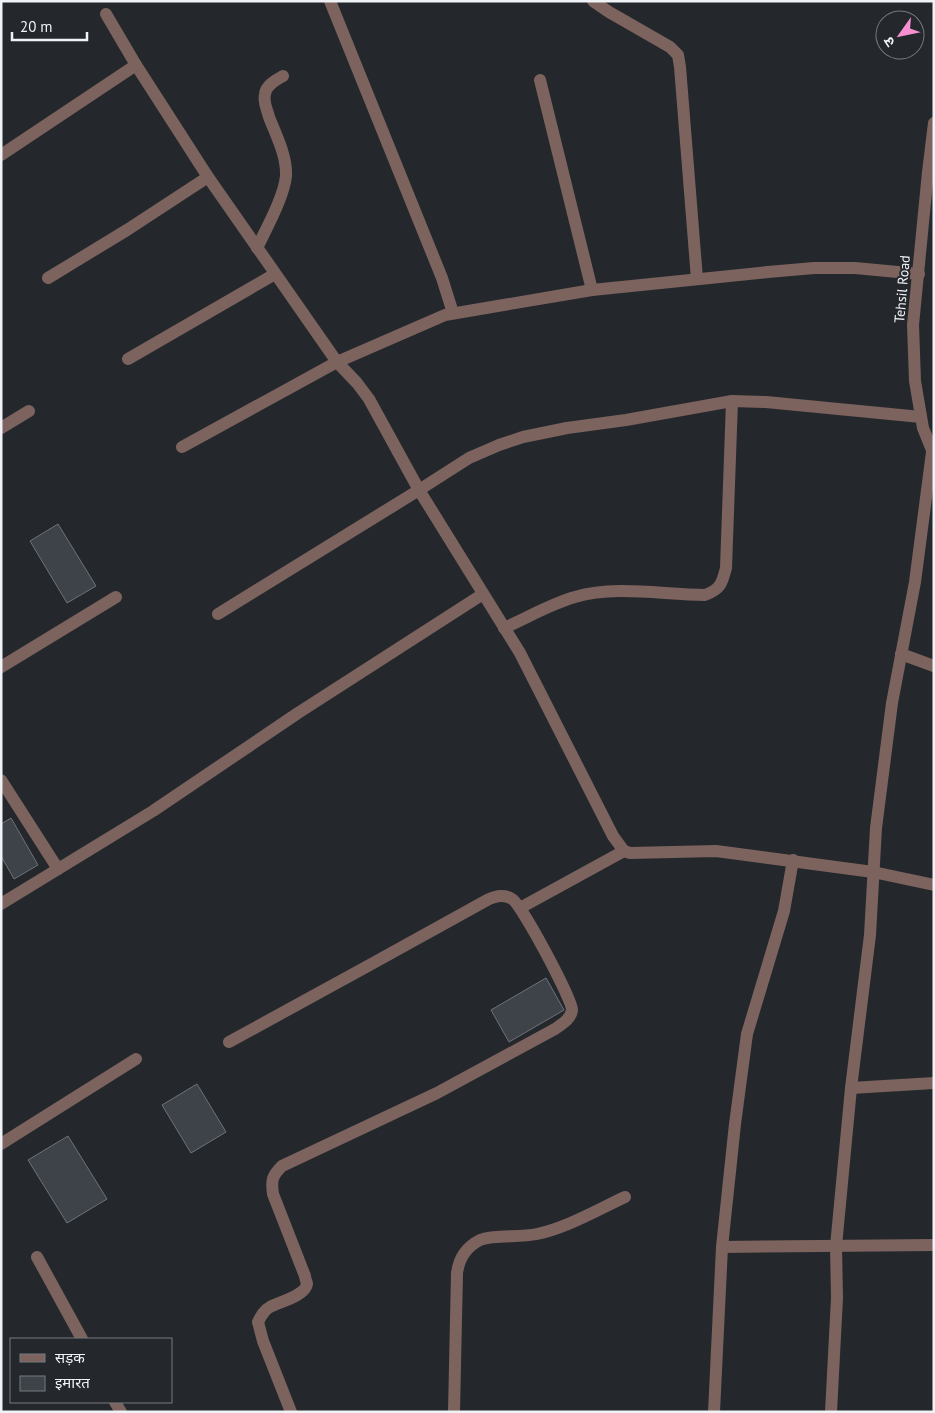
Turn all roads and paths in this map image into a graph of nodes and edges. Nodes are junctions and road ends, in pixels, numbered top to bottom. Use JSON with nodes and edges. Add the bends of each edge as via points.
{"nodes":[{"id":1,"x":330,"y":1,"type":"edge"},
{"id":2,"x":593,"y":1,"type":"edge"},
{"id":3,"x":106,"y":14,"type":"dead end"},
{"id":4,"x":136,"y":65,"type":"junction"},
{"id":5,"x":284,"y":76,"type":"dead end"},
{"id":6,"x":540,"y":80,"type":"dead end"},
{"id":7,"x":934,"y":123,"type":"edge"},
{"id":8,"x":1,"y":154,"type":"edge"},
{"id":9,"x":931,"y":173,"type":"edge"},
{"id":10,"x":208,"y":177,"type":"junction"},
{"id":11,"x":257,"y":248,"type":"junction"},
{"id":12,"x":275,"y":274,"type":"junction"},
{"id":13,"x":919,"y":274,"type":"junction"},
{"id":14,"x":48,"y":278,"type":"dead end"},
{"id":15,"x":697,"y":279,"type":"junction"},
{"id":16,"x":592,"y":290,"type":"junction"},
{"id":17,"x":453,"y":313,"type":"junction"},
{"id":18,"x":128,"y":359,"type":"dead end"},
{"id":19,"x":337,"y":362,"type":"junction"},
{"id":20,"x":732,"y":401,"type":"junction"},
{"id":21,"x":29,"y":411,"type":"dead end"},
{"id":22,"x":921,"y":417,"type":"junction"},
{"id":23,"x":1,"y":428,"type":"edge"},
{"id":24,"x":182,"y":448,"type":"dead end"},
{"id":25,"x":933,"y":453,"type":"edge"},
{"id":26,"x":420,"y":490,"type":"junction"},
{"id":27,"x":483,"y":594,"type":"junction"},
{"id":28,"x":116,"y":597,"type":"dead end"},
{"id":29,"x":218,"y":614,"type":"dead end"},
{"id":30,"x":504,"y":628,"type":"junction"},
{"id":31,"x":901,"y":654,"type":"junction"},
{"id":32,"x":934,"y":666,"type":"edge"},
{"id":33,"x":1,"y":667,"type":"edge"},
{"id":34,"x":1,"y":780,"type":"edge"},
{"id":35,"x":624,"y":851,"type":"junction"},
{"id":36,"x":793,"y":860,"type":"junction"},
{"id":37,"x":58,"y":869,"type":"junction"},
{"id":38,"x":873,"y":872,"type":"junction"},
{"id":39,"x":934,"y":885,"type":"edge"},
{"id":40,"x":1,"y":904,"type":"edge"},
{"id":41,"x":520,"y":908,"type":"junction"},
{"id":42,"x":229,"y":1042,"type":"dead end"},
{"id":43,"x":136,"y":1059,"type":"dead end"},
{"id":44,"x":934,"y":1083,"type":"edge"},
{"id":45,"x":851,"y":1088,"type":"junction"},
{"id":46,"x":1,"y":1144,"type":"edge"},
{"id":47,"x":624,"y":1197,"type":"dead end"},
{"id":48,"x":934,"y":1245,"type":"edge"},
{"id":49,"x":836,"y":1246,"type":"junction"},
{"id":50,"x":722,"y":1247,"type":"junction"},
{"id":51,"x":37,"y":1257,"type":"dead end"},
{"id":52,"x":81,"y":1338,"type":"edge"},
{"id":53,"x":291,"y":1412,"type":"edge"},
{"id":54,"x":454,"y":1412,"type":"edge"},
{"id":55,"x":714,"y":1412,"type":"edge"},
{"id":56,"x":831,"y":1412,"type":"edge"}],
"edges":[{"from":1,"to":17,"type":"street","via":[[442,278]]},
{"from":2,"to":15,"type":"street","via":[[678,55]]},
{"from":3,"to":4,"type":"street"},
{"from":4,"to":8,"type":"street"},
{"from":4,"to":10,"type":"street"},
{"from":5,"to":11,"type":"street","via":[[269,86],[264,102],[283,153],[286,176]]},
{"from":6,"to":16,"type":"street"},
{"from":7,"to":9,"type":"street","name":"Tehsil Road"},
{"from":9,"to":13,"type":"street","name":"Tehsil Road"},
{"from":10,"to":11,"type":"street"},
{"from":10,"to":14,"type":"street"},
{"from":11,"to":12,"type":"street"},
{"from":12,"to":18,"type":"street"},
{"from":12,"to":19,"type":"street"},
{"from":13,"to":15,"type":"street","via":[[814,268]]},
{"from":13,"to":22,"type":"street","name":"Tehsil Road","via":[[913,325],[915,381]]},
{"from":15,"to":16,"type":"street"},
{"from":16,"to":17,"type":"street"},
{"from":17,"to":19,"type":"street"},
{"from":19,"to":24,"type":"street"},
{"from":19,"to":26,"type":"street","via":[[369,399]]},
{"from":20,"to":22,"type":"street"},
{"from":20,"to":26,"type":"street","via":[[523,437],[469,458]]},
{"from":20,"to":30,"type":"street","via":[[726,568],[722,584],[715,591],[706,595],[612,591],[589,594],[557,604]]},
{"from":21,"to":23,"type":"street"},
{"from":22,"to":25,"type":"street","name":"Tehsil Road","via":[[922,428]]},
{"from":25,"to":31,"type":"street","via":[[915,582]]},
{"from":26,"to":27,"type":"street"},
{"from":26,"to":29,"type":"street"},
{"from":27,"to":30,"type":"street"},
{"from":27,"to":37,"type":"street"},
{"from":28,"to":33,"type":"street"},
{"from":30,"to":35,"type":"street","via":[[520,653],[613,836]]},
{"from":31,"to":32,"type":"street"},
{"from":31,"to":38,"type":"street","via":[[889,722]]},
{"from":34,"to":37,"type":"street"},
{"from":35,"to":36,"type":"street","via":[[630,854],[716,851]]},
{"from":35,"to":41,"type":"street"},
{"from":36,"to":38,"type":"street"},
{"from":36,"to":50,"type":"street","via":[[784,911],[746,1034]]},
{"from":37,"to":40,"type":"street"},
{"from":38,"to":39,"type":"street"},
{"from":38,"to":45,"type":"street","via":[[870,936]]},
{"from":41,"to":42,"type":"street","via":[[504,896],[489,899]]},
{"from":41,"to":53,"type":"street","via":[[569,999],[570,1016],[555,1029],[437,1093],[282,1166],[274,1174],[273,1194],[307,1284],[298,1295],[269,1307],[258,1322]]},
{"from":43,"to":46,"type":"street"},
{"from":44,"to":45,"type":"street"},
{"from":45,"to":49,"type":"street"},
{"from":47,"to":54,"type":"street","via":[[551,1230],[516,1237],[489,1237],[462,1255],[457,1273]]},
{"from":48,"to":49,"type":"street"},
{"from":49,"to":50,"type":"street"},
{"from":49,"to":56,"type":"street","via":[[837,1298]]},
{"from":50,"to":55,"type":"street"},
{"from":51,"to":52,"type":"street"}]}
